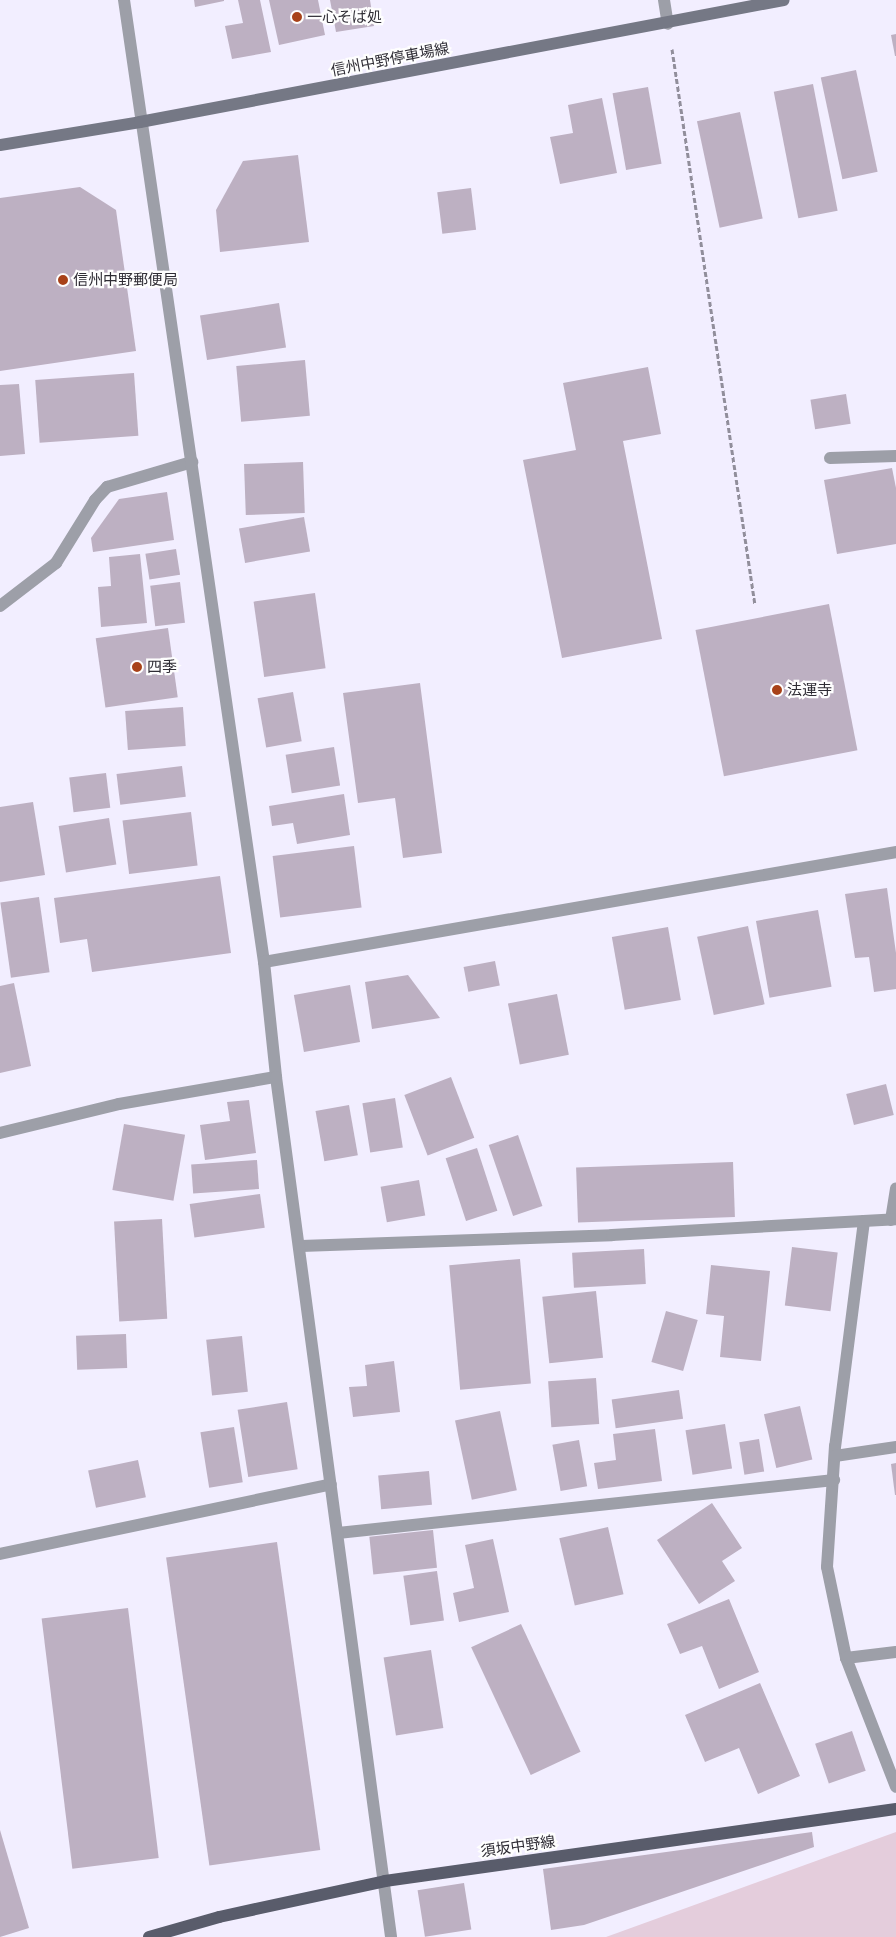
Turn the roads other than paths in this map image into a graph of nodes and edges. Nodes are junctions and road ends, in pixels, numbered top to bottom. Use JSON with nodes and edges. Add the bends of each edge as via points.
{"nodes":[{"id":1,"x":124,"y":0,"type":"edge"},
{"id":2,"x":664,"y":0,"type":"edge"},
{"id":3,"x":784,"y":0,"type":"edge"},
{"id":4,"x":668,"y":24,"type":"junction"},
{"id":5,"x":140,"y":122,"type":"junction"},
{"id":6,"x":0,"y":145,"type":"edge"},
{"id":7,"x":896,"y":456,"type":"edge"},
{"id":8,"x":830,"y":458,"type":"dead end"},
{"id":9,"x":192,"y":462,"type":"junction"},
{"id":10,"x":0,"y":606,"type":"edge"},
{"id":11,"x":896,"y":852,"type":"edge"},
{"id":12,"x":264,"y":962,"type":"junction"},
{"id":13,"x":276,"y":1077,"type":"junction"},
{"id":14,"x":0,"y":1133,"type":"edge"},
{"id":15,"x":896,"y":1188,"type":"edge"},
{"id":16,"x":894,"y":1220,"type":"edge"},
{"id":17,"x":864,"y":1221,"type":"junction"},
{"id":18,"x":301,"y":1246,"type":"junction"},
{"id":19,"x":896,"y":1447,"type":"edge"},
{"id":20,"x":835,"y":1456,"type":"junction"},
{"id":21,"x":834,"y":1480,"type":"junction"},
{"id":22,"x":331,"y":1484,"type":"junction"},
{"id":23,"x":338,"y":1533,"type":"junction"},
{"id":24,"x":0,"y":1554,"type":"edge"},
{"id":25,"x":896,"y":1652,"type":"edge"},
{"id":26,"x":846,"y":1658,"type":"junction"},
{"id":27,"x":896,"y":1787,"type":"edge"},
{"id":28,"x":896,"y":1809,"type":"edge"},
{"id":29,"x":385,"y":1881,"type":"junction"},
{"id":30,"x":149,"y":1937,"type":"edge"},
{"id":31,"x":391,"y":1937,"type":"edge"}],
"edges":[{"from":1,"to":5,"type":"street"},
{"from":2,"to":4,"type":"street"},
{"from":3,"to":4,"type":"main road","name":"信州中野停車場線"},
{"from":4,"to":5,"type":"main road","name":"信州中野停車場線"},
{"from":5,"to":6,"type":"main road","name":"信州中野停車場線"},
{"from":5,"to":9,"type":"street"},
{"from":7,"to":8,"type":"street"},
{"from":9,"to":10,"type":"street","via":[[107,488],[95,500],[56,563]]},
{"from":9,"to":12,"type":"street"},
{"from":11,"to":12,"type":"street"},
{"from":12,"to":13,"type":"street"},
{"from":13,"to":14,"type":"street","via":[[119,1104]]},
{"from":13,"to":18,"type":"street"},
{"from":15,"to":16,"type":"street"},
{"from":16,"to":17,"type":"street"},
{"from":17,"to":18,"type":"street","via":[[612,1235]]},
{"from":17,"to":20,"type":"street"},
{"from":18,"to":22,"type":"street"},
{"from":19,"to":20,"type":"street"},
{"from":20,"to":21,"type":"street"},
{"from":21,"to":23,"type":"street"},
{"from":21,"to":26,"type":"street","via":[[827,1567]]},
{"from":22,"to":23,"type":"street"},
{"from":22,"to":24,"type":"street"},
{"from":23,"to":29,"type":"street"},
{"from":25,"to":26,"type":"street"},
{"from":26,"to":27,"type":"street"},
{"from":28,"to":29,"type":"main road","name":"須坂中野線"},
{"from":29,"to":30,"type":"main road","name":"須坂中野線","via":[[219,1917]]},
{"from":29,"to":31,"type":"street"}]}
